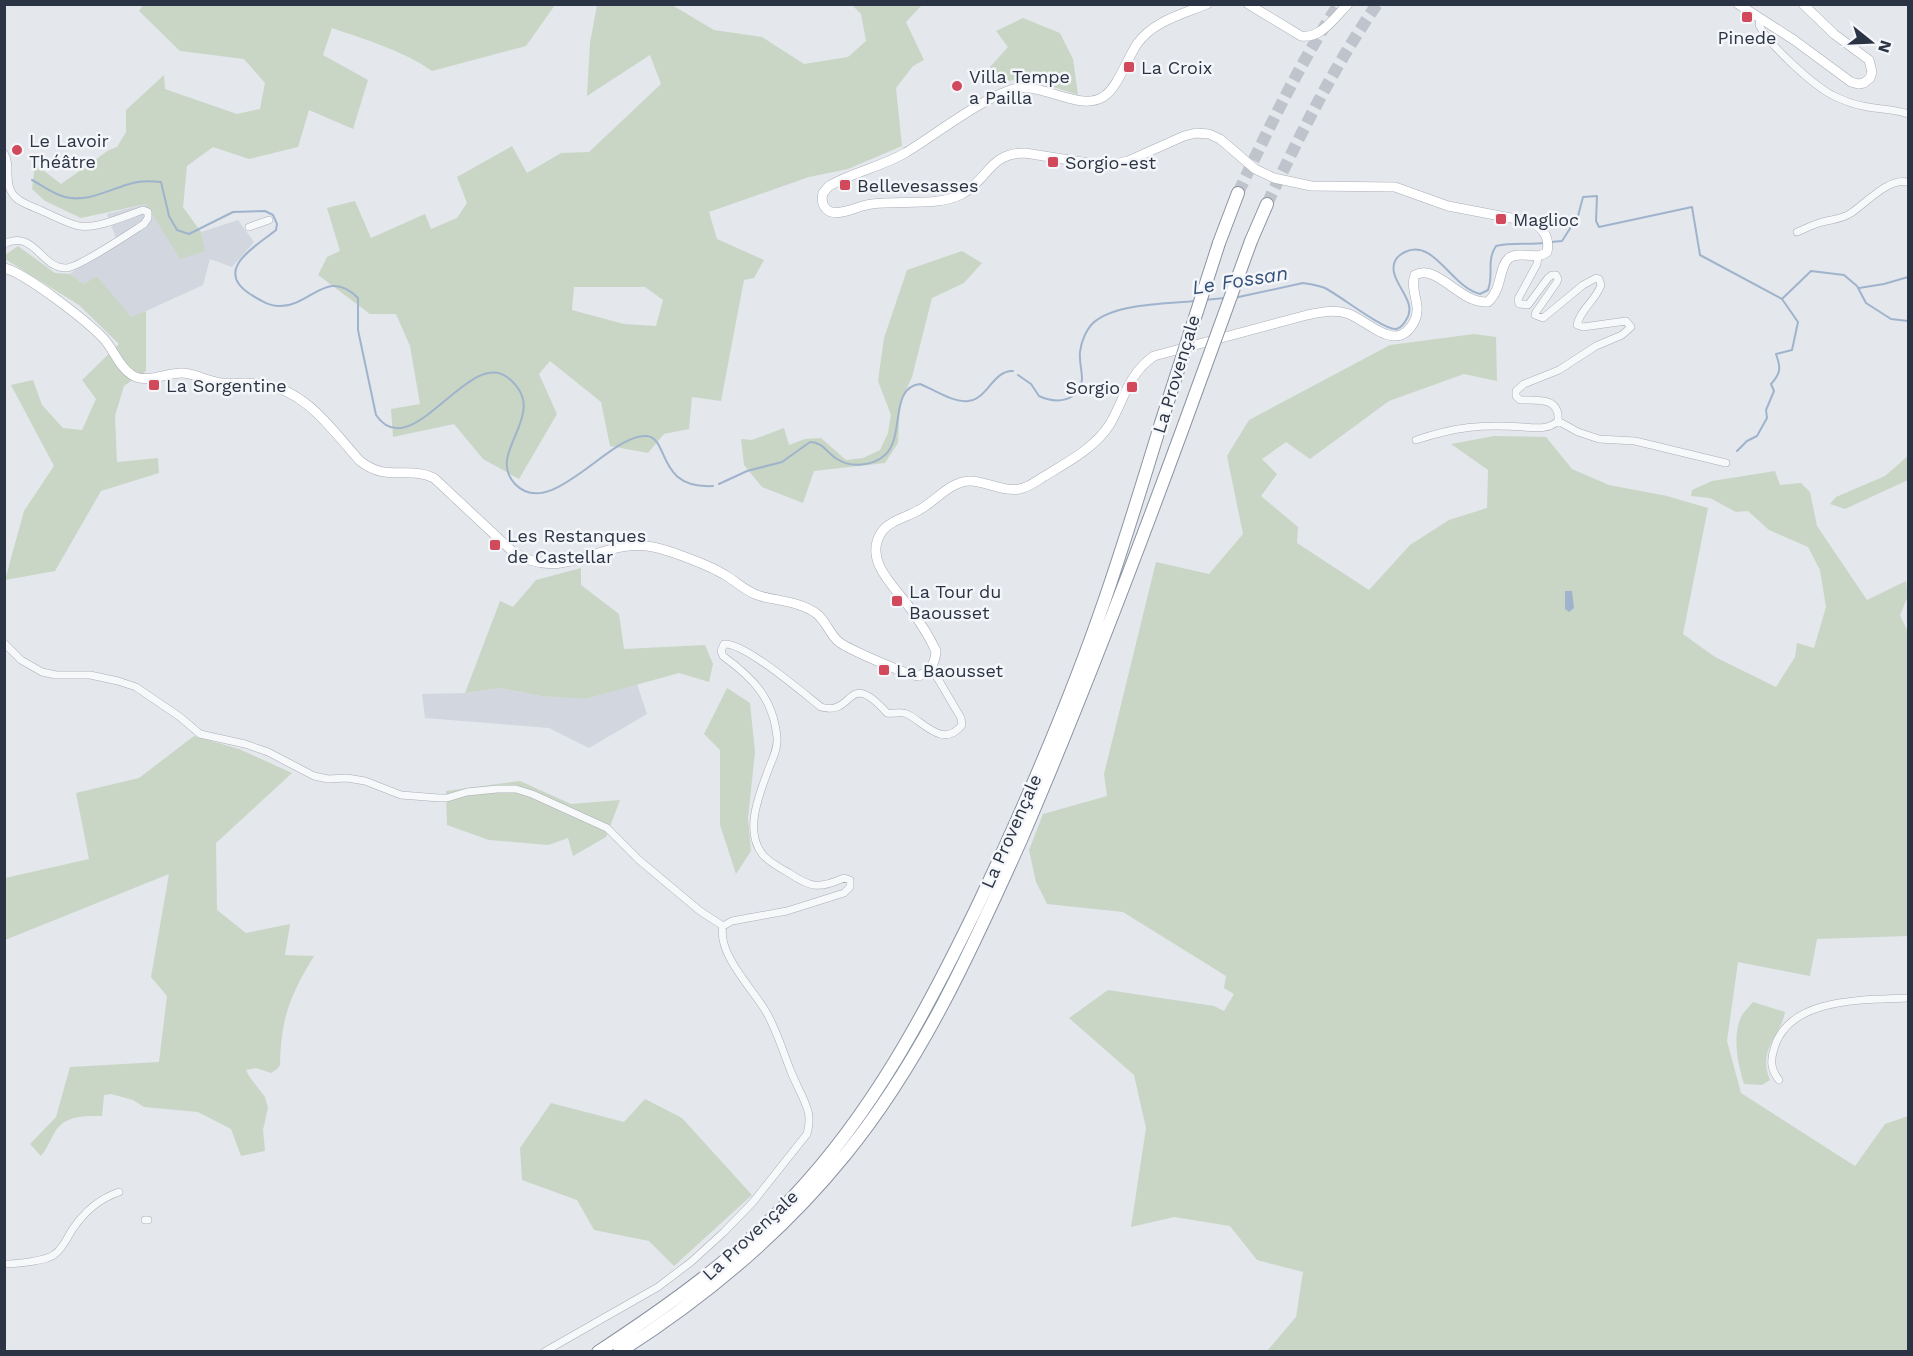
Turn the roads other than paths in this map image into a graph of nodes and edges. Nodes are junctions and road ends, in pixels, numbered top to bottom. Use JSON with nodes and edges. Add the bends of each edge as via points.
{"nodes":[{"id":1,"x":1207,"y":4,"type":"edge"},
{"id":2,"x":1248,"y":4,"type":"edge"},
{"id":3,"x":1348,"y":4,"type":"edge"},
{"id":4,"x":1738,"y":4,"type":"edge"},
{"id":5,"x":1803,"y":4,"type":"edge"},
{"id":6,"x":1760,"y":19,"type":"junction"},
{"id":7,"x":1908,"y":114,"type":"edge"},
{"id":8,"x":4,"y":153,"type":"edge"},
{"id":9,"x":1908,"y":182,"type":"edge"},
{"id":10,"x":1238,"y":193,"type":"tunnel mouth"},
{"id":11,"x":1267,"y":204,"type":"tunnel mouth"},
{"id":12,"x":269,"y":220,"type":"dead end"},
{"id":13,"x":249,"y":227,"type":"dead end"},
{"id":14,"x":1797,"y":232,"type":"dead end"},
{"id":15,"x":4,"y":244,"type":"edge"},
{"id":16,"x":1538,"y":257,"type":"junction"},
{"id":17,"x":4,"y":268,"type":"edge"},
{"id":18,"x":1558,"y":421,"type":"junction"},
{"id":19,"x":1416,"y":440,"type":"dead end"},
{"id":20,"x":1726,"y":463,"type":"dead end"},
{"id":21,"x":4,"y":644,"type":"edge"},
{"id":22,"x":931,"y":668,"type":"junction"},
{"id":23,"x":1074,"y":698,"type":"junction"},
{"id":24,"x":1007,"y":856,"type":"junction"},
{"id":25,"x":723,"y":926,"type":"junction"},
{"id":26,"x":1908,"y":998,"type":"edge"},
{"id":27,"x":1779,"y":1080,"type":"dead end"},
{"id":28,"x":119,"y":1192,"type":"dead end"},
{"id":29,"x":4,"y":1264,"type":"edge"},
{"id":30,"x":544,"y":1352,"type":"edge"},
{"id":31,"x":598,"y":1352,"type":"edge"},
{"id":32,"x":619,"y":1352,"type":"edge"}],
"edges":[{"from":1,"to":16,"type":"street","via":[[1169,18],[1147,33],[1103,97],[1084,102],[1028,87],[1002,93],[905,153],[830,186],[823,193],[824,206],[836,213],[870,204],[941,200],[961,195],[1000,157],[1012,153],[1107,166],[1196,133],[1220,139],[1255,170],[1274,178],[1311,186],[1395,187],[1448,206],[1532,222],[1542,227],[1548,242],[1544,255]]},
{"from":2,"to":3,"type":"street","via":[[1309,37],[1327,26]]},
{"from":4,"to":6,"type":"street"},
{"from":5,"to":6,"type":"street","via":[[1869,60],[1870,78],[1864,83],[1851,82]]},
{"from":6,"to":7,"type":"street","via":[[1759,25],[1774,44],[1830,94],[1846,102]]},
{"from":8,"to":15,"type":"street","via":[[9,161],[14,197],[79,226],[123,218],[142,210],[148,212],[144,224],[72,267],[57,266],[21,240]]},
{"from":9,"to":14,"type":"street","via":[[1889,185],[1838,220]]},
{"from":10,"to":23,"type":"highway","name":"La Provençale","bridge":true},
{"from":11,"to":23,"type":"highway","name":"La Provençale","bridge":true,"via":[[1184,425]]},
{"from":12,"to":13,"type":"street"},
{"from":16,"to":18,"type":"street","via":[[1519,303],[1528,305],[1548,278],[1556,275],[1557,282],[1535,315],[1543,318],[1596,278],[1601,285],[1599,293],[1576,325],[1626,321],[1631,327],[1516,391],[1520,400],[1554,405],[1559,412]]},
{"from":16,"to":22,"type":"street","via":[[1514,255],[1507,260],[1496,294],[1488,302],[1471,299],[1430,272],[1415,275],[1418,311],[1408,330],[1397,336],[1332,311],[1154,356],[1137,371],[1109,424],[1084,451],[1022,489],[959,483],[920,510],[889,525],[876,544],[879,567],[930,639],[936,651]]},
{"from":17,"to":22,"type":"street","via":[[18,273],[86,321],[131,375],[139,378],[191,374],[219,382],[262,384],[300,397],[369,468],[434,478],[521,557],[538,564],[555,564],[627,546],[654,547],[717,570],[758,595],[807,608],[840,642],[902,672],[919,676]]},
{"from":18,"to":19,"type":"street","via":[[1552,426],[1535,428],[1473,426]]},
{"from":18,"to":20,"type":"street","via":[[1599,439],[1635,441]]},
{"from":21,"to":25,"type":"street","via":[[42,672],[90,675],[136,687],[200,734],[268,752],[314,776],[356,780],[402,795],[447,798],[497,789],[532,794],[607,828],[646,866]]},
{"from":22,"to":25,"type":"street","via":[[961,718],[962,725],[951,734],[932,731],[907,714],[888,713],[865,693],[856,693],[838,708],[821,707],[754,656],[724,644],[723,657],[756,683],[765,698],[777,738],[754,825],[758,848],[764,857],[806,883],[827,885],[844,878],[850,880],[850,887],[844,893],[787,911]]},
{"from":23,"to":24,"type":"highway","name":"La Provençale"},
{"from":24,"to":31,"type":"highway","name":"La Provençale","via":[[916,1028],[845,1135],[764,1227],[708,1275]]},
{"from":24,"to":32,"type":"highway","name":"La Provençale","via":[[974,941],[937,1013],[896,1083],[846,1154],[793,1214],[742,1262]]},
{"from":25,"to":30,"type":"street","via":[[722,942],[728,955],[772,1022],[804,1101],[809,1114],[807,1134],[753,1202],[692,1262],[658,1287]]},
{"from":26,"to":27,"type":"street","via":[[1835,1004],[1805,1011],[1788,1024],[1775,1044],[1772,1067]]},
{"from":28,"to":29,"type":"street","via":[[93,1205],[55,1254]]}]}
